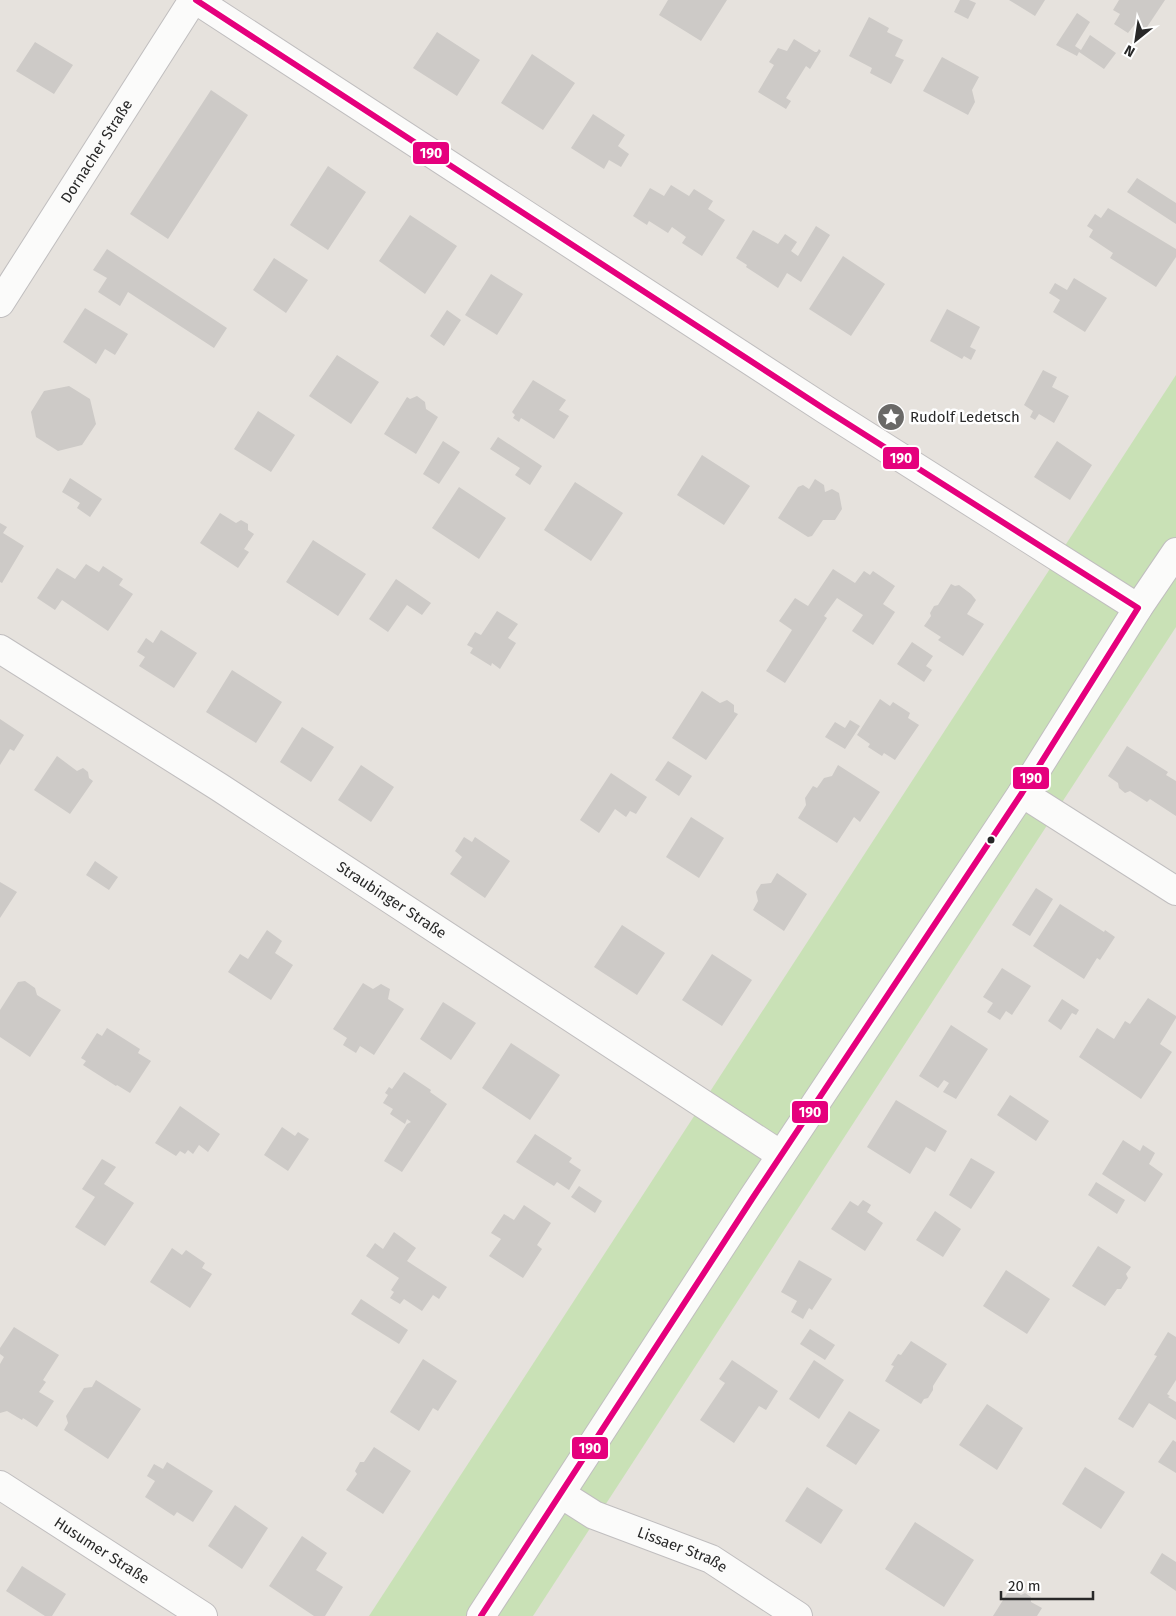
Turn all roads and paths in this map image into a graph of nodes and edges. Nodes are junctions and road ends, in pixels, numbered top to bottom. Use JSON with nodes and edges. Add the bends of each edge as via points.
{"nodes":[{"id":1,"x":194,"y":0,"type":"edge"},
{"id":2,"x":0,"y":303,"type":"edge"},
{"id":3,"x":1176,"y":552,"type":"edge"},
{"id":4,"x":1138,"y":608,"type":"junction"},
{"id":5,"x":0,"y":649,"type":"edge"},
{"id":6,"x":1022,"y":793,"type":"junction"},
{"id":7,"x":1176,"y":891,"type":"edge"},
{"id":8,"x":781,"y":1155,"type":"junction"},
{"id":9,"x":0,"y":1485,"type":"edge"},
{"id":10,"x":561,"y":1494,"type":"junction"},
{"id":11,"x":203,"y":1616,"type":"edge"},
{"id":12,"x":481,"y":1616,"type":"edge"},
{"id":13,"x":798,"y":1616,"type":"edge"}],
"edges":[{"from":1,"to":2,"type":"street","name":"Dornacher Straße"},
{"from":1,"to":4,"type":"street"},
{"from":3,"to":4,"type":"street"},
{"from":4,"to":6,"type":"street"},
{"from":5,"to":8,"type":"street","name":"Straubinger Straße","via":[[236,798]]},
{"from":6,"to":7,"type":"street"},
{"from":6,"to":8,"type":"street"},
{"from":8,"to":10,"type":"street"},
{"from":9,"to":11,"type":"street","name":"Husumer Straße"},
{"from":10,"to":12,"type":"street"},
{"from":10,"to":13,"type":"street","name":"Lissaer Straße","via":[[594,1515],[711,1560]]}]}
